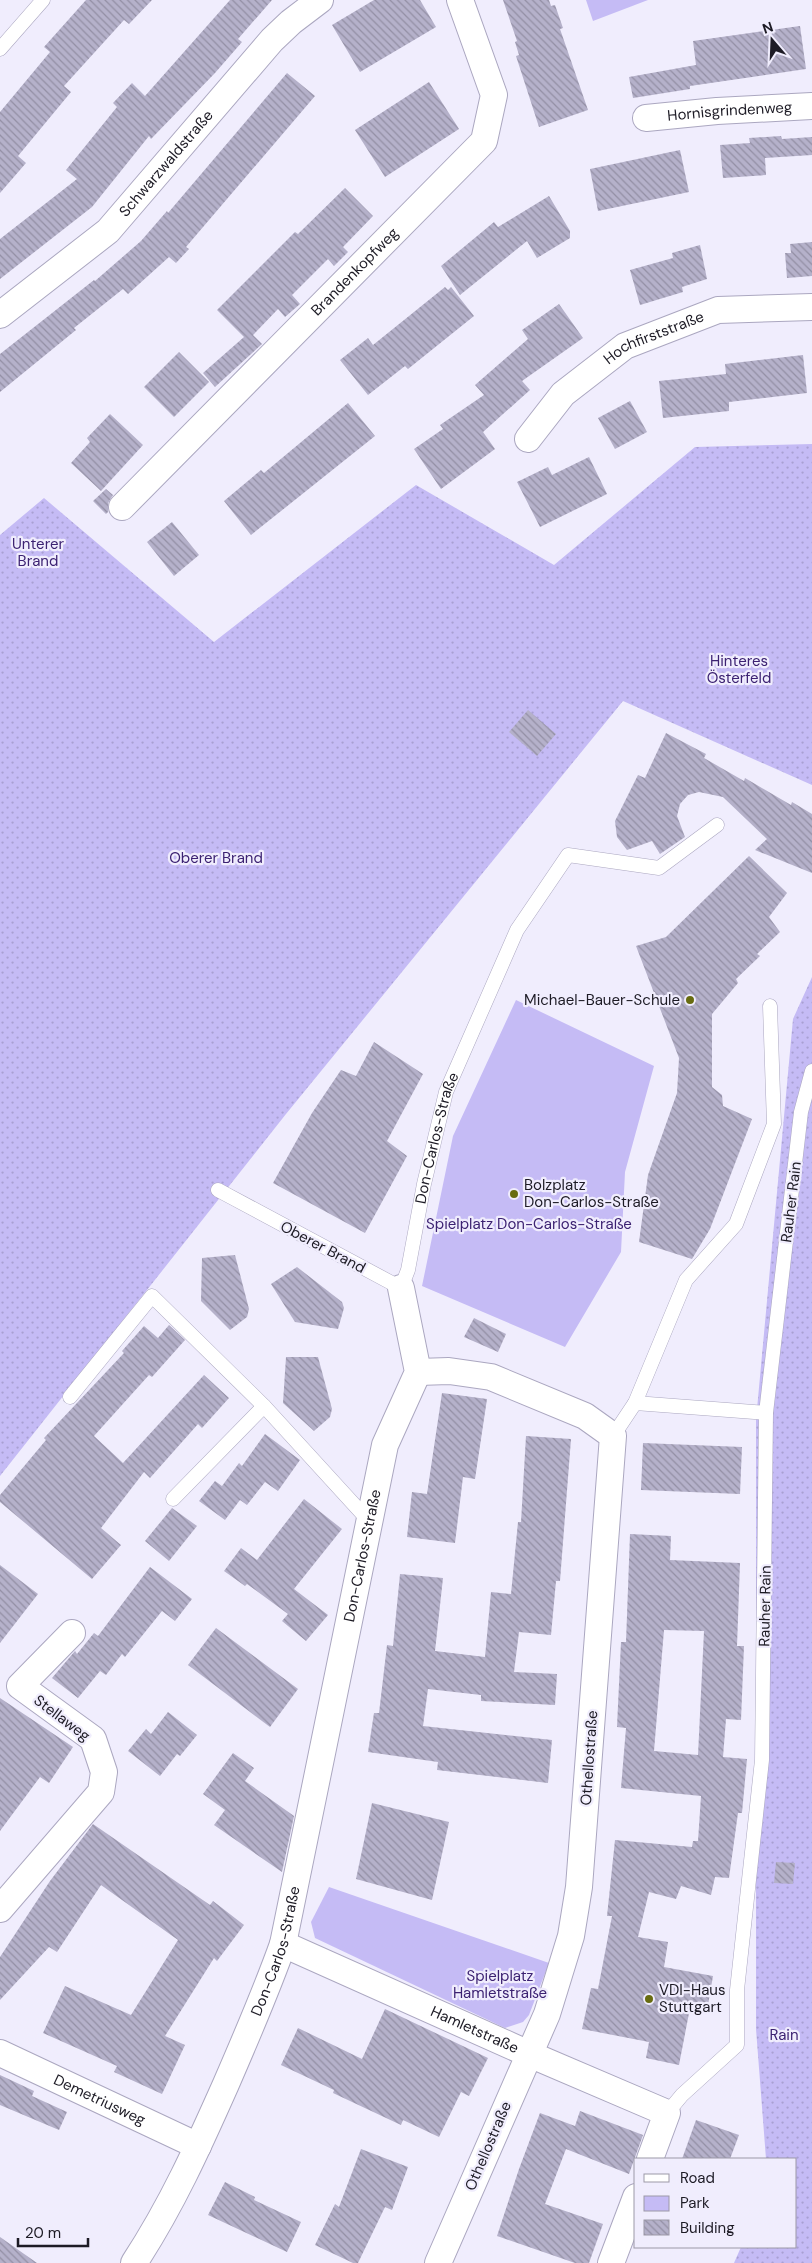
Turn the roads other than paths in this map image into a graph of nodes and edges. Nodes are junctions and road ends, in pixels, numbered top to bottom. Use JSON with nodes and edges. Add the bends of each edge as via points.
{"nodes":[{"id":1,"x":43,"y":0,"type":"edge"},
{"id":2,"x":320,"y":0,"type":"edge"},
{"id":3,"x":460,"y":0,"type":"edge"},
{"id":4,"x":0,"y":49,"type":"edge"},
{"id":5,"x":812,"y":106,"type":"edge"},
{"id":6,"x":646,"y":118,"type":"dead end"},
{"id":7,"x":812,"y":307,"type":"edge"},
{"id":8,"x":0,"y":315,"type":"edge"},
{"id":9,"x":528,"y":439,"type":"dead end"},
{"id":10,"x":122,"y":507,"type":"dead end"},
{"id":11,"x":717,"y":825,"type":"dead end"},
{"id":12,"x":770,"y":1006,"type":"dead end"},
{"id":13,"x":812,"y":1071,"type":"edge"},
{"id":14,"x":218,"y":1190,"type":"dead end"},
{"id":15,"x":401,"y":1288,"type":"junction"},
{"id":16,"x":418,"y":1372,"type":"junction"},
{"id":17,"x":70,"y":1396,"type":"dead end"},
{"id":18,"x":635,"y":1403,"type":"junction"},
{"id":19,"x":264,"y":1406,"type":"junction"},
{"id":20,"x":766,"y":1413,"type":"junction"},
{"id":21,"x":613,"y":1436,"type":"junction"},
{"id":22,"x":172,"y":1498,"type":"dead end"},
{"id":23,"x":370,"y":1523,"type":"junction"},
{"id":24,"x":72,"y":1633,"type":"dead end"},
{"id":25,"x":0,"y":1909,"type":"edge"},
{"id":26,"x":283,"y":1944,"type":"junction"},
{"id":27,"x":0,"y":2053,"type":"edge"},
{"id":28,"x":529,"y":2054,"type":"junction"},
{"id":29,"x":667,"y":2113,"type":"junction"},
{"id":30,"x":198,"y":2146,"type":"junction"},
{"id":31,"x":650,"y":2158,"type":"edge"},
{"id":32,"x":634,"y":2202,"type":"edge"},
{"id":33,"x":134,"y":2263,"type":"edge"},
{"id":34,"x":438,"y":2263,"type":"edge"},
{"id":35,"x":611,"y":2263,"type":"edge"}],
"edges":[{"from":1,"to":4,"type":"lane"},
{"from":2,"to":8,"type":"street","name":"Schwarzwaldstraße","via":[[272,40],[108,231]]},
{"from":3,"to":10,"type":"street","name":"Brandenkopfweg","via":[[494,95],[484,141]]},
{"from":5,"to":6,"type":"street","name":"Hornisgrindenweg"},
{"from":7,"to":9,"type":"street","name":"Hochfirststraße","via":[[718,310],[625,346],[563,394]]},
{"from":11,"to":15,"type":"lane","name":"Don-Carlos-Straße","via":[[659,868],[568,855],[517,930],[446,1092],[408,1270]]},
{"from":12,"to":18,"type":"lane","via":[[774,1124],[736,1224],[686,1280]]},
{"from":13,"to":20,"type":"lane","name":"Rauher Rain","via":[[801,1112]]},
{"from":14,"to":15,"type":"lane","name":"Oberer Brand"},
{"from":15,"to":16,"type":"street"},
{"from":16,"to":21,"type":"street","via":[[449,1371],[491,1378],[585,1416]]},
{"from":16,"to":23,"type":"street","name":"Don-Carlos-Straße","via":[[385,1445]]},
{"from":17,"to":19,"type":"lane","via":[[152,1296]]},
{"from":18,"to":20,"type":"lane"},
{"from":18,"to":21,"type":"lane"},
{"from":19,"to":22,"type":"lane"},
{"from":19,"to":23,"type":"lane"},
{"from":20,"to":29,"type":"lane","name":"Rauher Rain","via":[[762,1760],[738,1990],[737,2045]]},
{"from":21,"to":28,"type":"street","name":"Othellostraße","via":[[579,1887],[571,1936],[547,2014]]},
{"from":23,"to":26,"type":"street","name":"Don-Carlos-Straße"},
{"from":24,"to":25,"type":"street","name":"Stellaweg","via":[[20,1686],[93,1739],[104,1772],[101,1792]]},
{"from":26,"to":28,"type":"street","name":"Hamletstraße"},
{"from":26,"to":30,"type":"street","name":"Don-Carlos-Straße","via":[[268,1988]]},
{"from":27,"to":30,"type":"street","name":"Demetriusweg"},
{"from":28,"to":29,"type":"street","name":"Hamletstraße"},
{"from":28,"to":34,"type":"street","name":"Othellostraße"},
{"from":29,"to":31,"type":"street"},
{"from":30,"to":33,"type":"street","name":"Don-Carlos-Straße","via":[[161,2222]]},
{"from":32,"to":35,"type":"street"}]}
